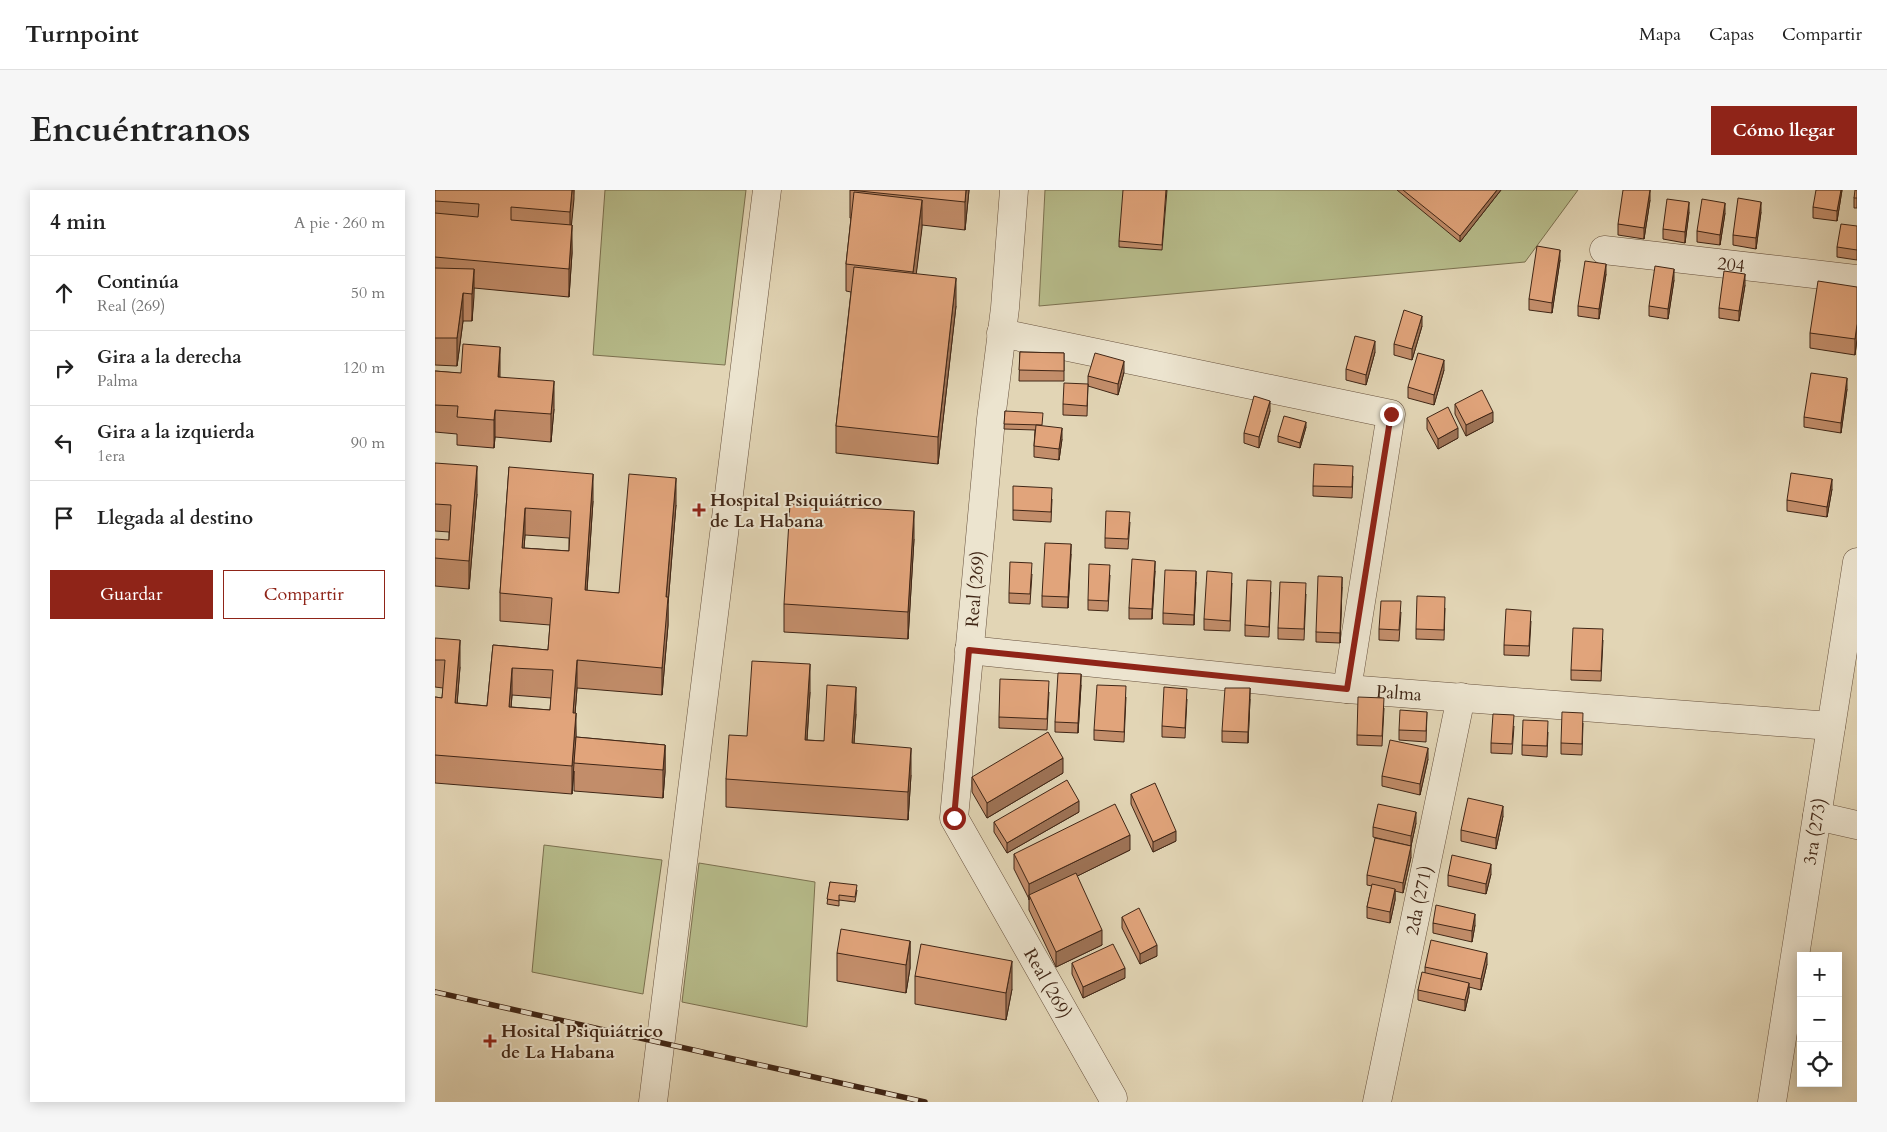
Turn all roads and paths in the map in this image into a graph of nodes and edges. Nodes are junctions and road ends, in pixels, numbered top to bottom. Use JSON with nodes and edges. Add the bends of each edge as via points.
{"nodes":[{"id":1,"x":767,"y":190,"type":"edge"},
{"id":2,"x":1014,"y":190,"type":"edge"},
{"id":3,"x":1604,"y":250,"type":"dead end"},
{"id":4,"x":1857,"y":279,"type":"edge"},
{"id":5,"x":1001,"y":333,"type":"junction"},
{"id":6,"x":1857,"y":562,"type":"edge"},
{"id":7,"x":969,"y":650,"type":"junction"},
{"id":8,"x":1347,"y":689,"type":"junction"},
{"id":9,"x":1461,"y":697,"type":"junction"},
{"id":10,"x":1831,"y":726,"type":"junction"},
{"id":11,"x":1817,"y":816,"type":"junction"},
{"id":12,"x":1857,"y":825,"type":"edge"},
{"id":13,"x":1117,"y":1101,"type":"edge"},
{"id":14,"x":653,"y":1102,"type":"edge"},
{"id":15,"x":1377,"y":1102,"type":"edge"},
{"id":16,"x":1772,"y":1102,"type":"edge"}],
"edges":[{"from":1,"to":14,"type":"street"},
{"from":2,"to":5,"type":"street","name":"Real (269)"},
{"from":3,"to":4,"type":"street","name":"204"},
{"from":5,"to":7,"type":"street","name":"Real (269)"},
{"from":5,"to":8,"type":"street","via":[[1391,414]]},
{"from":6,"to":10,"type":"street","name":"3ra (273)"},
{"from":7,"to":8,"type":"street","name":"Palma"},
{"from":7,"to":13,"type":"street","name":"Real (269)","via":[[954,818]]},
{"from":8,"to":9,"type":"street","name":"Palma"},
{"from":9,"to":10,"type":"street","name":"Palma"},
{"from":9,"to":15,"type":"street","name":"2da (271)"},
{"from":10,"to":11,"type":"street","name":"3ra (273)"},
{"from":11,"to":12,"type":"street"},
{"from":11,"to":16,"type":"street","name":"3ra (273)"}]}
